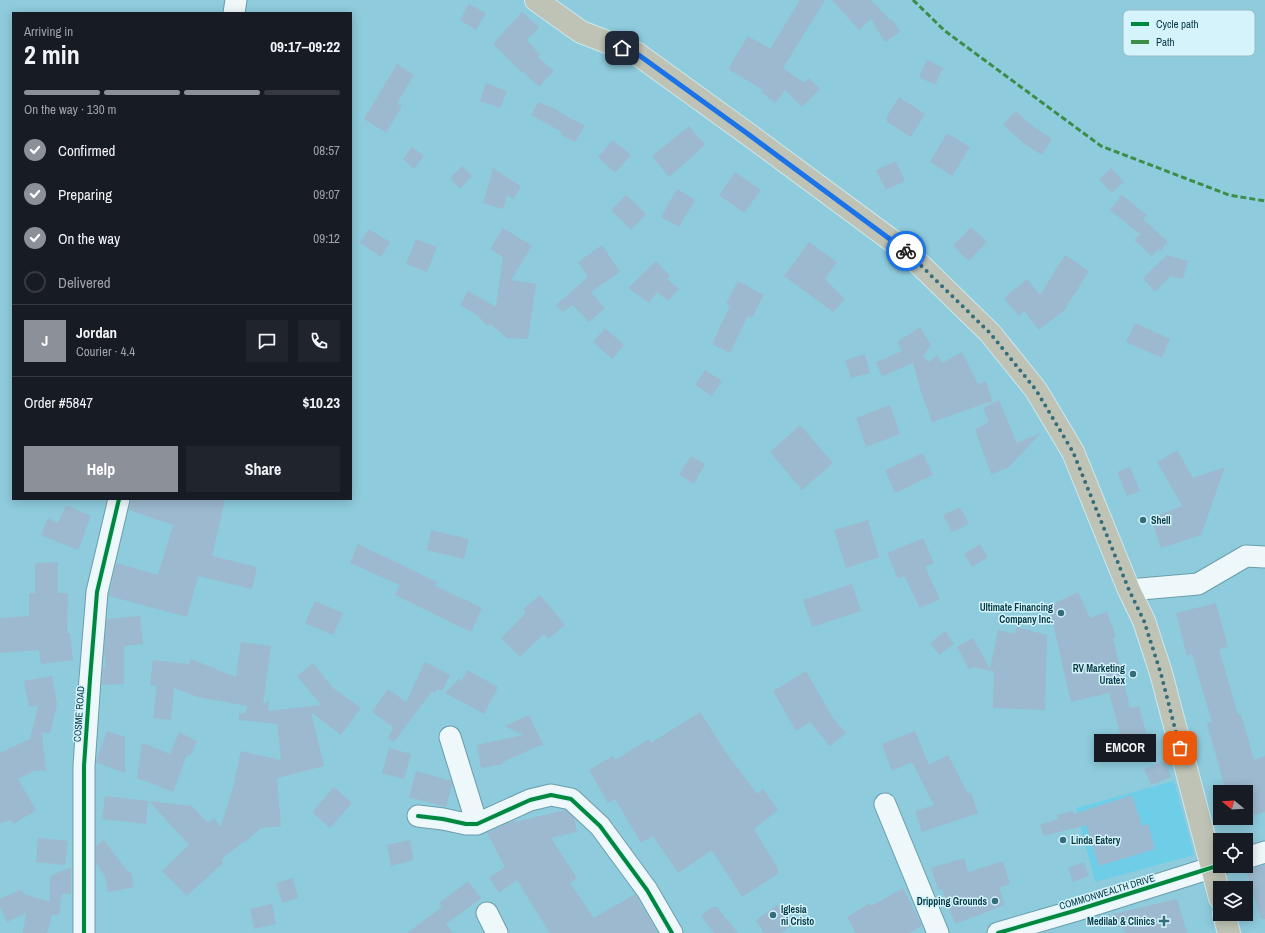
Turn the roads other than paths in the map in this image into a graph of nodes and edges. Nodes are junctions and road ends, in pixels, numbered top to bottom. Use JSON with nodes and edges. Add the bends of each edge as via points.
{"nodes":[{"id":1,"x":236,"y":0,"type":"edge"},
{"id":2,"x":536,"y":0,"type":"edge"},
{"id":3,"x":234,"y":12,"type":"edge"},
{"id":4,"x":119,"y":500,"type":"edge"},
{"id":5,"x":1265,"y":557,"type":"edge"},
{"id":6,"x":1129,"y":590,"type":"junction"},
{"id":7,"x":450,"y":737,"type":"dead end"},
{"id":8,"x":885,"y":804,"type":"dead end"},
{"id":9,"x":418,"y":816,"type":"dead end"},
{"id":10,"x":477,"y":824,"type":"junction"},
{"id":11,"x":1265,"y":852,"type":"edge"},
{"id":12,"x":1213,"y":856,"type":"edge"},
{"id":13,"x":1253,"y":856,"type":"edge"},
{"id":14,"x":1213,"y":867,"type":"edge"},
{"id":15,"x":487,"y":913,"type":"dead end"},
{"id":16,"x":1226,"y":921,"type":"edge"},
{"id":17,"x":84,"y":933,"type":"edge"},
{"id":18,"x":497,"y":933,"type":"edge"},
{"id":19,"x":672,"y":933,"type":"edge"},
{"id":20,"x":938,"y":933,"type":"edge"},
{"id":21,"x":998,"y":933,"type":"edge"},
{"id":22,"x":1229,"y":933,"type":"edge"}],
"edges":[{"from":1,"to":3,"type":"street"},
{"from":2,"to":6,"type":"highway","via":[[581,32],[636,53],[748,134],[906,251],[990,333],[1036,390],[1073,452]]},
{"from":4,"to":17,"type":"street","name":"COSME ROAD","via":[[97,592],[91,663],[84,766]]},
{"from":5,"to":6,"type":"street","via":[[1246,556],[1198,584]]},
{"from":6,"to":12,"type":"highway","via":[[1144,621],[1161,674]]},
{"from":7,"to":10,"type":"street"},
{"from":8,"to":20,"type":"street"},
{"from":9,"to":10,"type":"street"},
{"from":10,"to":19,"type":"street","via":[[537,798],[551,795],[571,799],[600,826],[647,890]]},
{"from":11,"to":13,"type":"street"},
{"from":14,"to":21,"type":"street","name":"COMMONWEALTH DRIVE"},
{"from":15,"to":18,"type":"street"},
{"from":16,"to":22,"type":"highway"}]}
